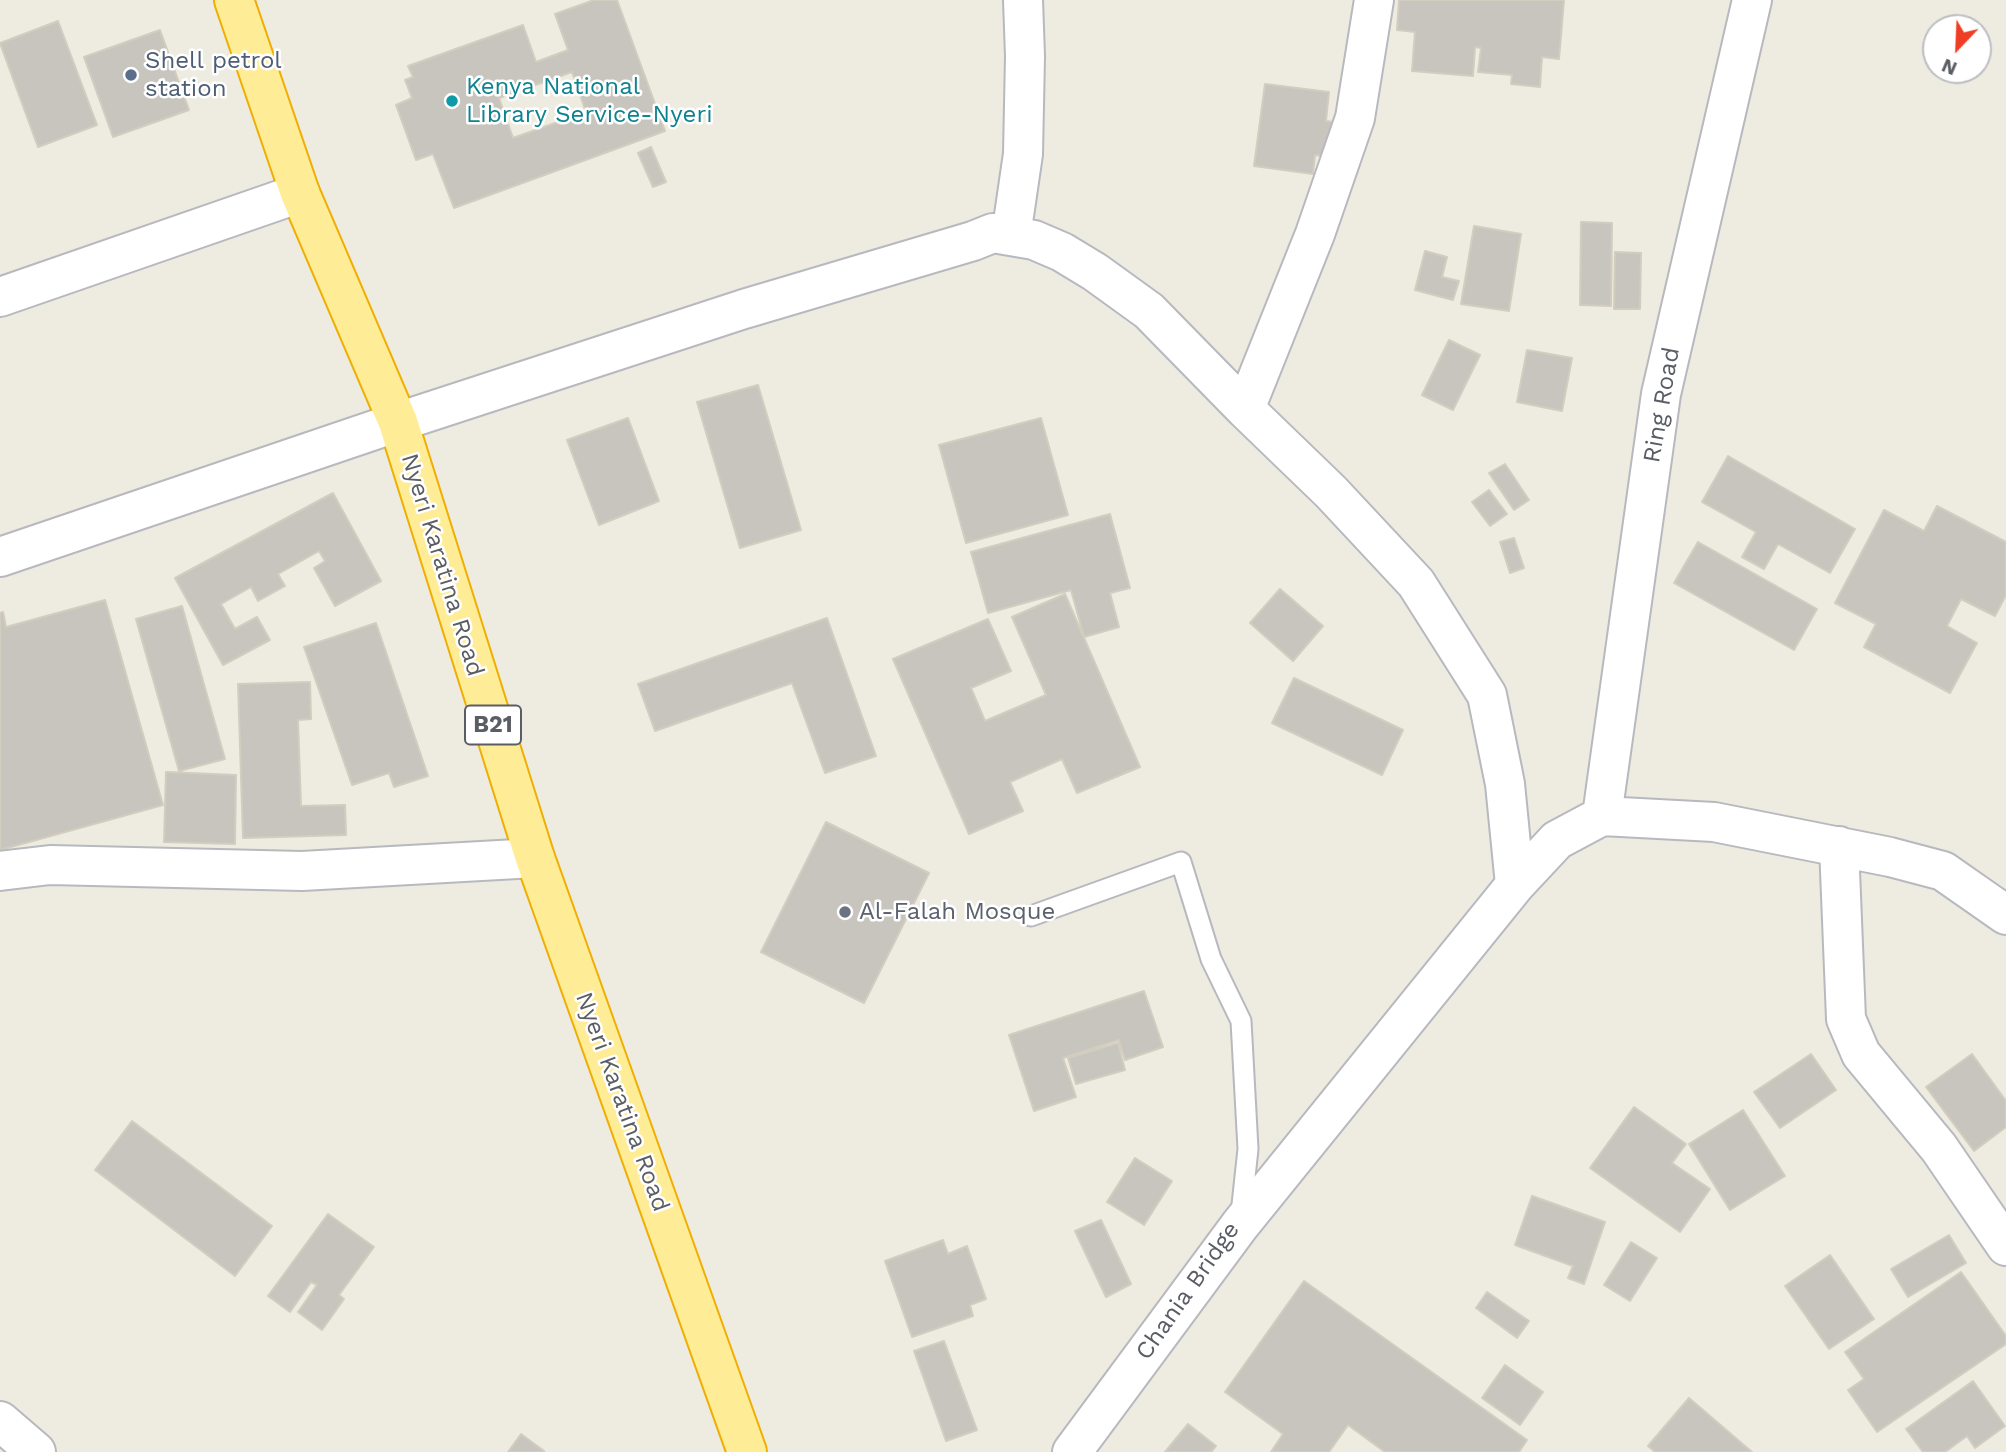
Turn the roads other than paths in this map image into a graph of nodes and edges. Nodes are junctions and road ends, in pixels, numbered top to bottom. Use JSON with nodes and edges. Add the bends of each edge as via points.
{"nodes":[{"id":1,"x":234,"y":0,"type":"edge"},
{"id":2,"x":1023,"y":0,"type":"edge"},
{"id":3,"x":1374,"y":0,"type":"edge"},
{"id":4,"x":1752,"y":0,"type":"edge"},
{"id":5,"x":300,"y":193,"type":"junction"},
{"id":6,"x":1011,"y":236,"type":"junction"},
{"id":7,"x":0,"y":297,"type":"edge"},
{"id":8,"x":1245,"y":409,"type":"junction"},
{"id":9,"x":398,"y":422,"type":"junction"},
{"id":10,"x":0,"y":557,"type":"edge"},
{"id":11,"x":1602,"y":816,"type":"junction"},
{"id":12,"x":1839,"y":846,"type":"junction"},
{"id":13,"x":535,"y":858,"type":"junction"},
{"id":14,"x":0,"y":871,"type":"edge"},
{"id":15,"x":1515,"y":885,"type":"junction"},
{"id":16,"x":2006,"y":915,"type":"edge"},
{"id":17,"x":1031,"y":916,"type":"dead end"},
{"id":18,"x":1240,"y":1225,"type":"junction"},
{"id":19,"x":2006,"y":1246,"type":"edge"},
{"id":20,"x":0,"y":1421,"type":"edge"},
{"id":21,"x":36,"y":1452,"type":"edge"},
{"id":22,"x":747,"y":1452,"type":"edge"},
{"id":23,"x":1072,"y":1452,"type":"edge"}],
"edges":[{"from":1,"to":5,"type":"highway","name":"Nyeri Karatina Road","number":"B21"},
{"from":2,"to":6,"type":"street","via":[[1023,154]]},
{"from":3,"to":8,"type":"street","via":[[1355,118],[1315,234]]},
{"from":4,"to":11,"type":"street","name":"Ring Road","via":[[1661,394]]},
{"from":5,"to":7,"type":"street"},
{"from":5,"to":9,"type":"highway","name":"Nyeri Karatina Road","number":"B21"},
{"from":6,"to":8,"type":"street","via":[[1062,251],[1149,311]]},
{"from":6,"to":9,"type":"street","via":[[993,233]]},
{"from":8,"to":15,"type":"street","via":[[1416,583],[1487,695],[1505,784]]},
{"from":9,"to":10,"type":"street"},
{"from":9,"to":13,"type":"highway","name":"Nyeri Karatina Road","number":"B21"},
{"from":11,"to":12,"type":"street","via":[[1714,822]]},
{"from":11,"to":15,"type":"street","via":[[1557,840]]},
{"from":12,"to":16,"type":"street","via":[[1943,871]]},
{"from":12,"to":19,"type":"street","via":[[1846,1019],[1861,1054],[1939,1148]]},
{"from":13,"to":14,"type":"street","via":[[302,871],[50,865]]},
{"from":13,"to":22,"type":"highway","name":"Nyeri Karatina Road","number":"B21"},
{"from":15,"to":18,"type":"street"},
{"from":17,"to":18,"type":"lane","name":"Chania Bridge","via":[[1181,862],[1211,959],[1241,1021],[1248,1149]]},
{"from":18,"to":23,"type":"street","name":"Chania Bridge"},
{"from":20,"to":21,"type":"street"}]}
